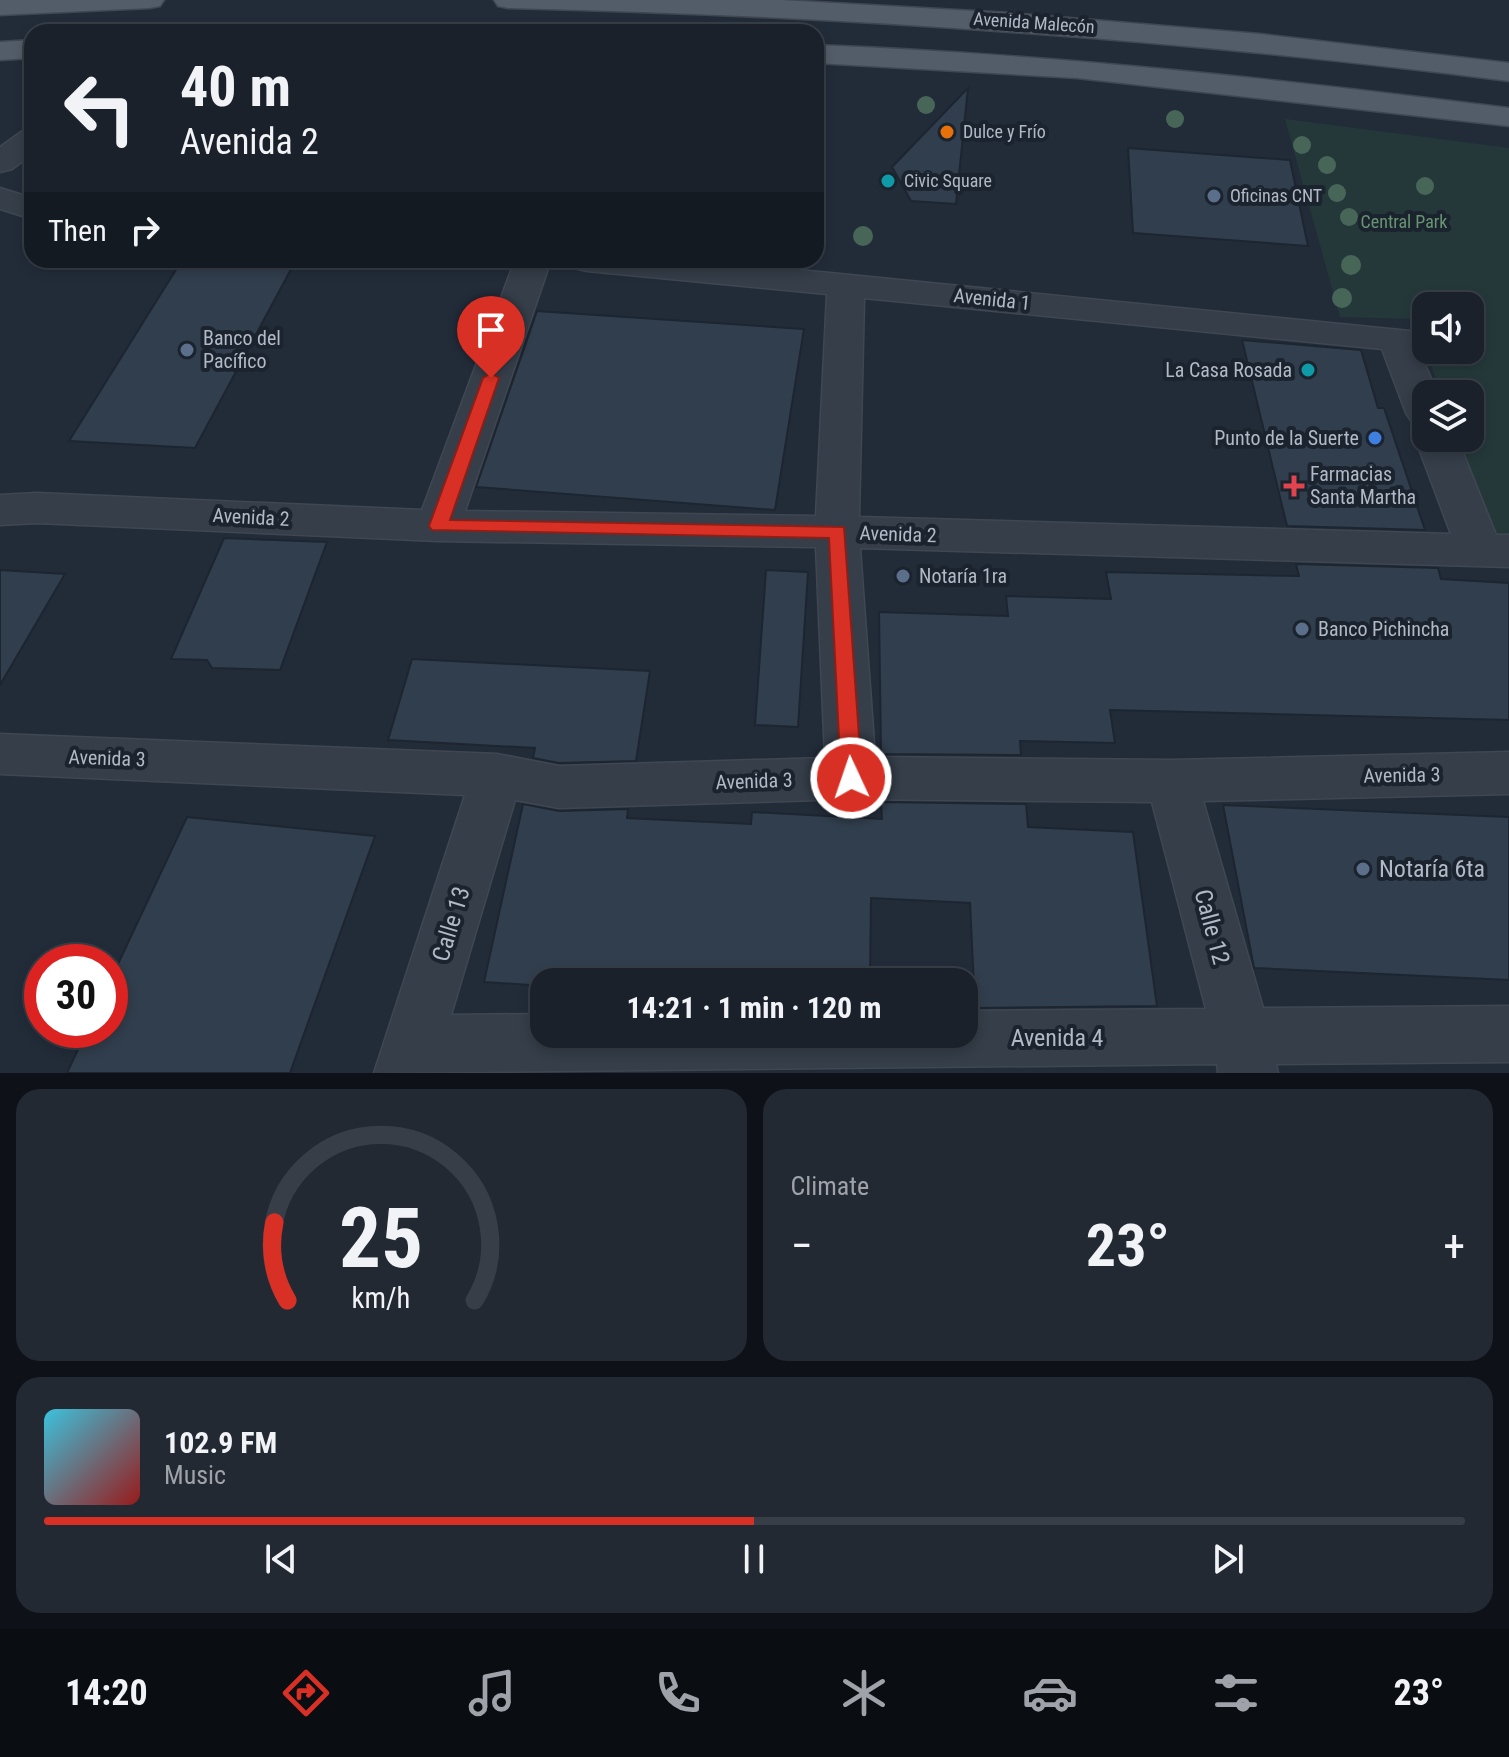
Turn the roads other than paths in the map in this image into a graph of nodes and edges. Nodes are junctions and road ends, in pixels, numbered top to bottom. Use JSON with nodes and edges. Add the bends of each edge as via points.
{"nodes":[{"id":1,"x":150,"y":0,"type":"edge"},
{"id":2,"x":508,"y":0,"type":"edge"},
{"id":3,"x":0,"y":6,"type":"edge"},
{"id":4,"x":24,"y":50,"type":"edge"},
{"id":5,"x":0,"y":51,"type":"edge"},
{"id":6,"x":824,"y":54,"type":"edge"},
{"id":7,"x":1509,"y":72,"type":"edge"},
{"id":8,"x":1509,"y":117,"type":"edge"},
{"id":9,"x":24,"y":145,"type":"edge"},
{"id":10,"x":0,"y":162,"type":"edge"},
{"id":11,"x":0,"y":198,"type":"edge"},
{"id":12,"x":24,"y":206,"type":"edge"},
{"id":13,"x":530,"y":268,"type":"edge"},
{"id":14,"x":673,"y":268,"type":"edge"},
{"id":15,"x":846,"y":284,"type":"junction"},
{"id":16,"x":1413,"y":380,"type":"edge"},
{"id":17,"x":1443,"y":452,"type":"edge"},
{"id":18,"x":0,"y":510,"type":"edge"},
{"id":19,"x":438,"y":526,"type":"junction"},
{"id":20,"x":837,"y":532,"type":"junction"},
{"id":21,"x":1494,"y":551,"type":"edge"},
{"id":22,"x":0,"y":754,"type":"edge"},
{"id":23,"x":1509,"y":773,"type":"edge"},
{"id":24,"x":497,"y":775,"type":"junction"},
{"id":25,"x":851,"y":778,"type":"junction"},
{"id":26,"x":1172,"y":781,"type":"junction"},
{"id":27,"x":1509,"y":1034,"type":"edge"},
{"id":28,"x":1245,"y":1055,"type":"edge"},
{"id":29,"x":409,"y":1058,"type":"edge"}],
"edges":[{"from":1,"to":3,"type":"main road"},
{"from":2,"to":7,"type":"main road","name":"Avenida Malecón","via":[[806,9],[1089,27]]},
{"from":4,"to":5,"type":"main road"},
{"from":6,"to":8,"type":"main road","via":[[1056,66]]},
{"from":9,"to":10,"type":"street"},
{"from":11,"to":12,"type":"street"},
{"from":13,"to":19,"type":"street"},
{"from":14,"to":15,"type":"street","name":"Avenida 1"},
{"from":15,"to":16,"type":"street","name":"Avenida 1","via":[[1397,339]]},
{"from":15,"to":20,"type":"street"},
{"from":17,"to":21,"type":"street"},
{"from":18,"to":19,"type":"street","name":"Avenida 2"},
{"from":19,"to":20,"type":"street","name":"Avenida 2"},
{"from":20,"to":21,"type":"street","name":"Avenida 2"},
{"from":20,"to":25,"type":"street"},
{"from":22,"to":24,"type":"street","name":"Avenida 3"},
{"from":23,"to":26,"type":"street","name":"Avenida 3"},
{"from":24,"to":25,"type":"street","name":"Avenida 3","via":[[559,787]]},
{"from":24,"to":29,"type":"street","name":"Calle 13"},
{"from":25,"to":26,"type":"street","name":"Avenida 3"},
{"from":26,"to":28,"type":"street","name":"Calle 12"},
{"from":27,"to":28,"type":"street","name":"Avenida 4"},
{"from":28,"to":29,"type":"street","name":"Avenida 4"}]}
